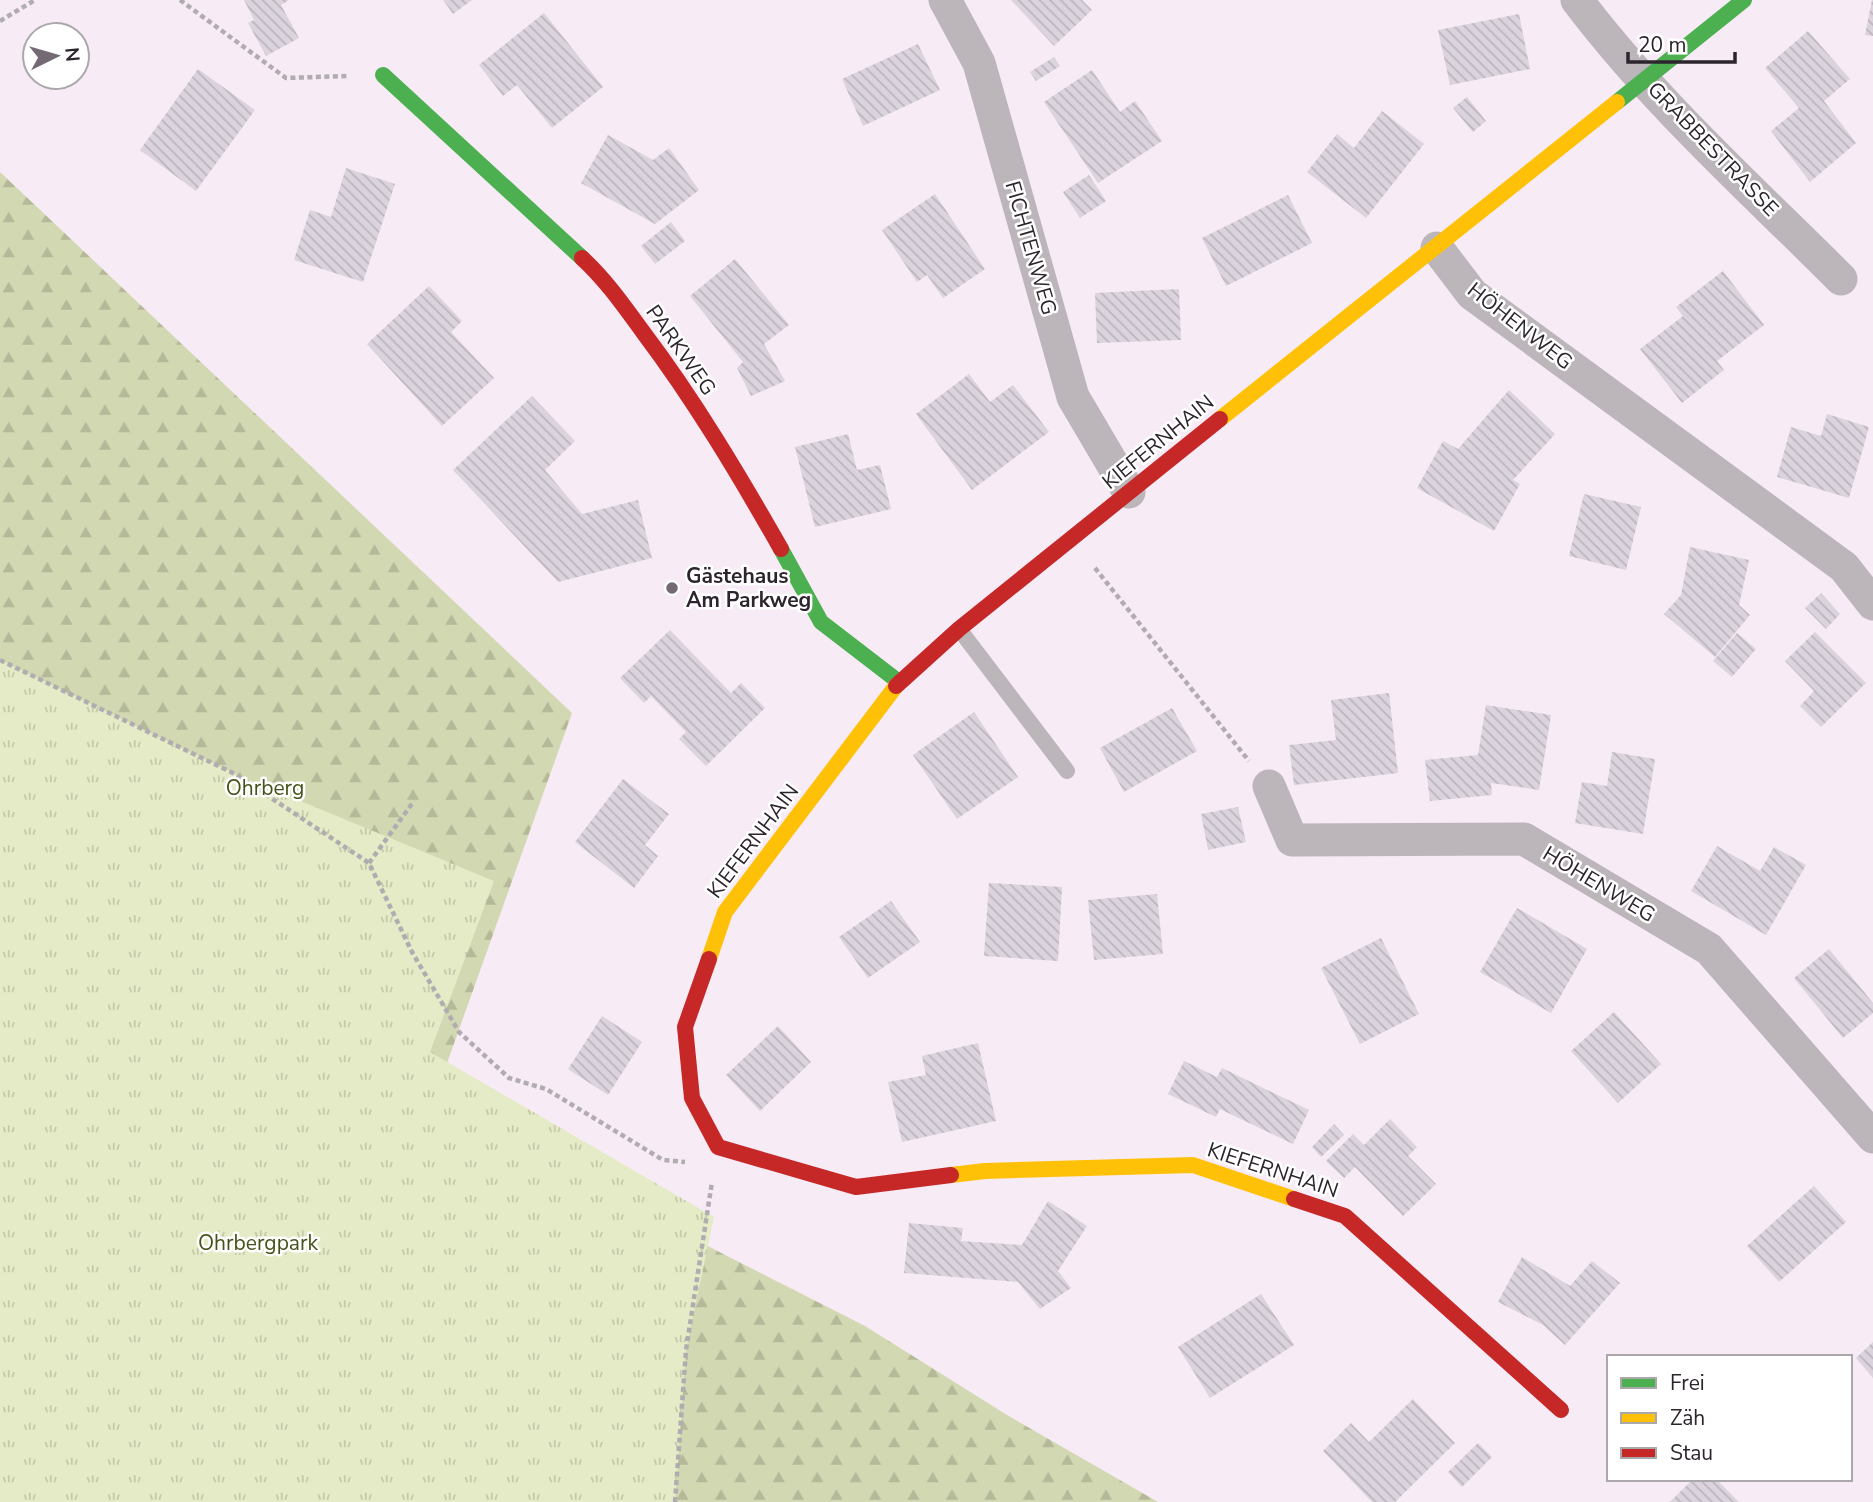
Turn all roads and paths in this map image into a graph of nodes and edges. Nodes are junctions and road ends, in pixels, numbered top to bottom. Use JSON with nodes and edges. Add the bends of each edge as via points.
{"nodes":[{"id":1,"x":35,"y":0,"type":"edge"},
{"id":2,"x":180,"y":0,"type":"edge"},
{"id":3,"x":945,"y":0,"type":"edge"},
{"id":4,"x":1577,"y":0,"type":"edge"},
{"id":5,"x":1744,"y":0,"type":"edge"},
{"id":6,"x":0,"y":21,"type":"edge"},
{"id":7,"x":383,"y":75,"type":"joint"},
{"id":8,"x":1642,"y":80,"type":"junction"},
{"id":9,"x":1437,"y":248,"type":"junction"},
{"id":10,"x":1841,"y":279,"type":"dead end"},
{"id":11,"x":1129,"y":492,"type":"junction"},
{"id":12,"x":1072,"y":539,"type":"junction"},
{"id":13,"x":1873,"y":604,"type":"edge"},
{"id":14,"x":959,"y":629,"type":"junction"},
{"id":15,"x":0,"y":660,"type":"edge"},
{"id":16,"x":899,"y":682,"type":"junction"},
{"id":17,"x":1067,"y":772,"type":"dead end"},
{"id":18,"x":1269,"y":786,"type":"joint"},
{"id":19,"x":414,"y":801,"type":"dead end"},
{"id":20,"x":369,"y":863,"type":"junction"},
{"id":21,"x":1873,"y":1137,"type":"edge"},
{"id":22,"x":718,"y":1147,"type":"junction"},
{"id":23,"x":1561,"y":1410,"type":"dead end"},
{"id":24,"x":675,"y":1502,"type":"edge"}],
"edges":[{"from":1,"to":6,"type":"path"},
{"from":2,"to":7,"type":"path","via":[[286,78]]},
{"from":3,"to":11,"type":"street","name":"FICHTENWEG","via":[[979,63],[1073,397]]},
{"from":4,"to":8,"type":"street"},
{"from":5,"to":8,"type":"street","name":"GRABBESTRASSE"},
{"from":7,"to":16,"type":"street","name":"PARKWEG","via":[[603,278],[682,384],[821,622]]},
{"from":8,"to":9,"type":"street","name":"KIEFERNHAIN"},
{"from":8,"to":10,"type":"street","name":"GRABBESTRASSE"},
{"from":9,"to":11,"type":"street","name":"KIEFERNHAIN"},
{"from":9,"to":13,"type":"street","name":"HÖHENWEG","via":[[1472,294],[1844,567]]},
{"from":11,"to":12,"type":"street","name":"KIEFERNHAIN"},
{"from":12,"to":14,"type":"street","name":"KIEFERNHAIN"},
{"from":12,"to":18,"type":"path"},
{"from":14,"to":16,"type":"street","name":"KIEFERNHAIN"},
{"from":14,"to":17,"type":"lane"},
{"from":15,"to":20,"type":"path","via":[[235,774]]},
{"from":16,"to":22,"type":"street","name":"KIEFERNHAIN","via":[[725,912],[685,1027],[692,1098]]},
{"from":18,"to":21,"type":"street","name":"HÖHENWEG","via":[[1292,840],[1524,839],[1709,949]]},
{"from":19,"to":20,"type":"path"},
{"from":20,"to":22,"type":"path","via":[[412,953],[459,1032],[509,1078],[546,1089],[663,1160],[685,1162]]},
{"from":22,"to":23,"type":"street","name":"KIEFERNHAIN","via":[[856,1187],[985,1171],[1193,1165],[1345,1216]]},
{"from":22,"to":24,"type":"path","via":[[686,1350]]}]}
